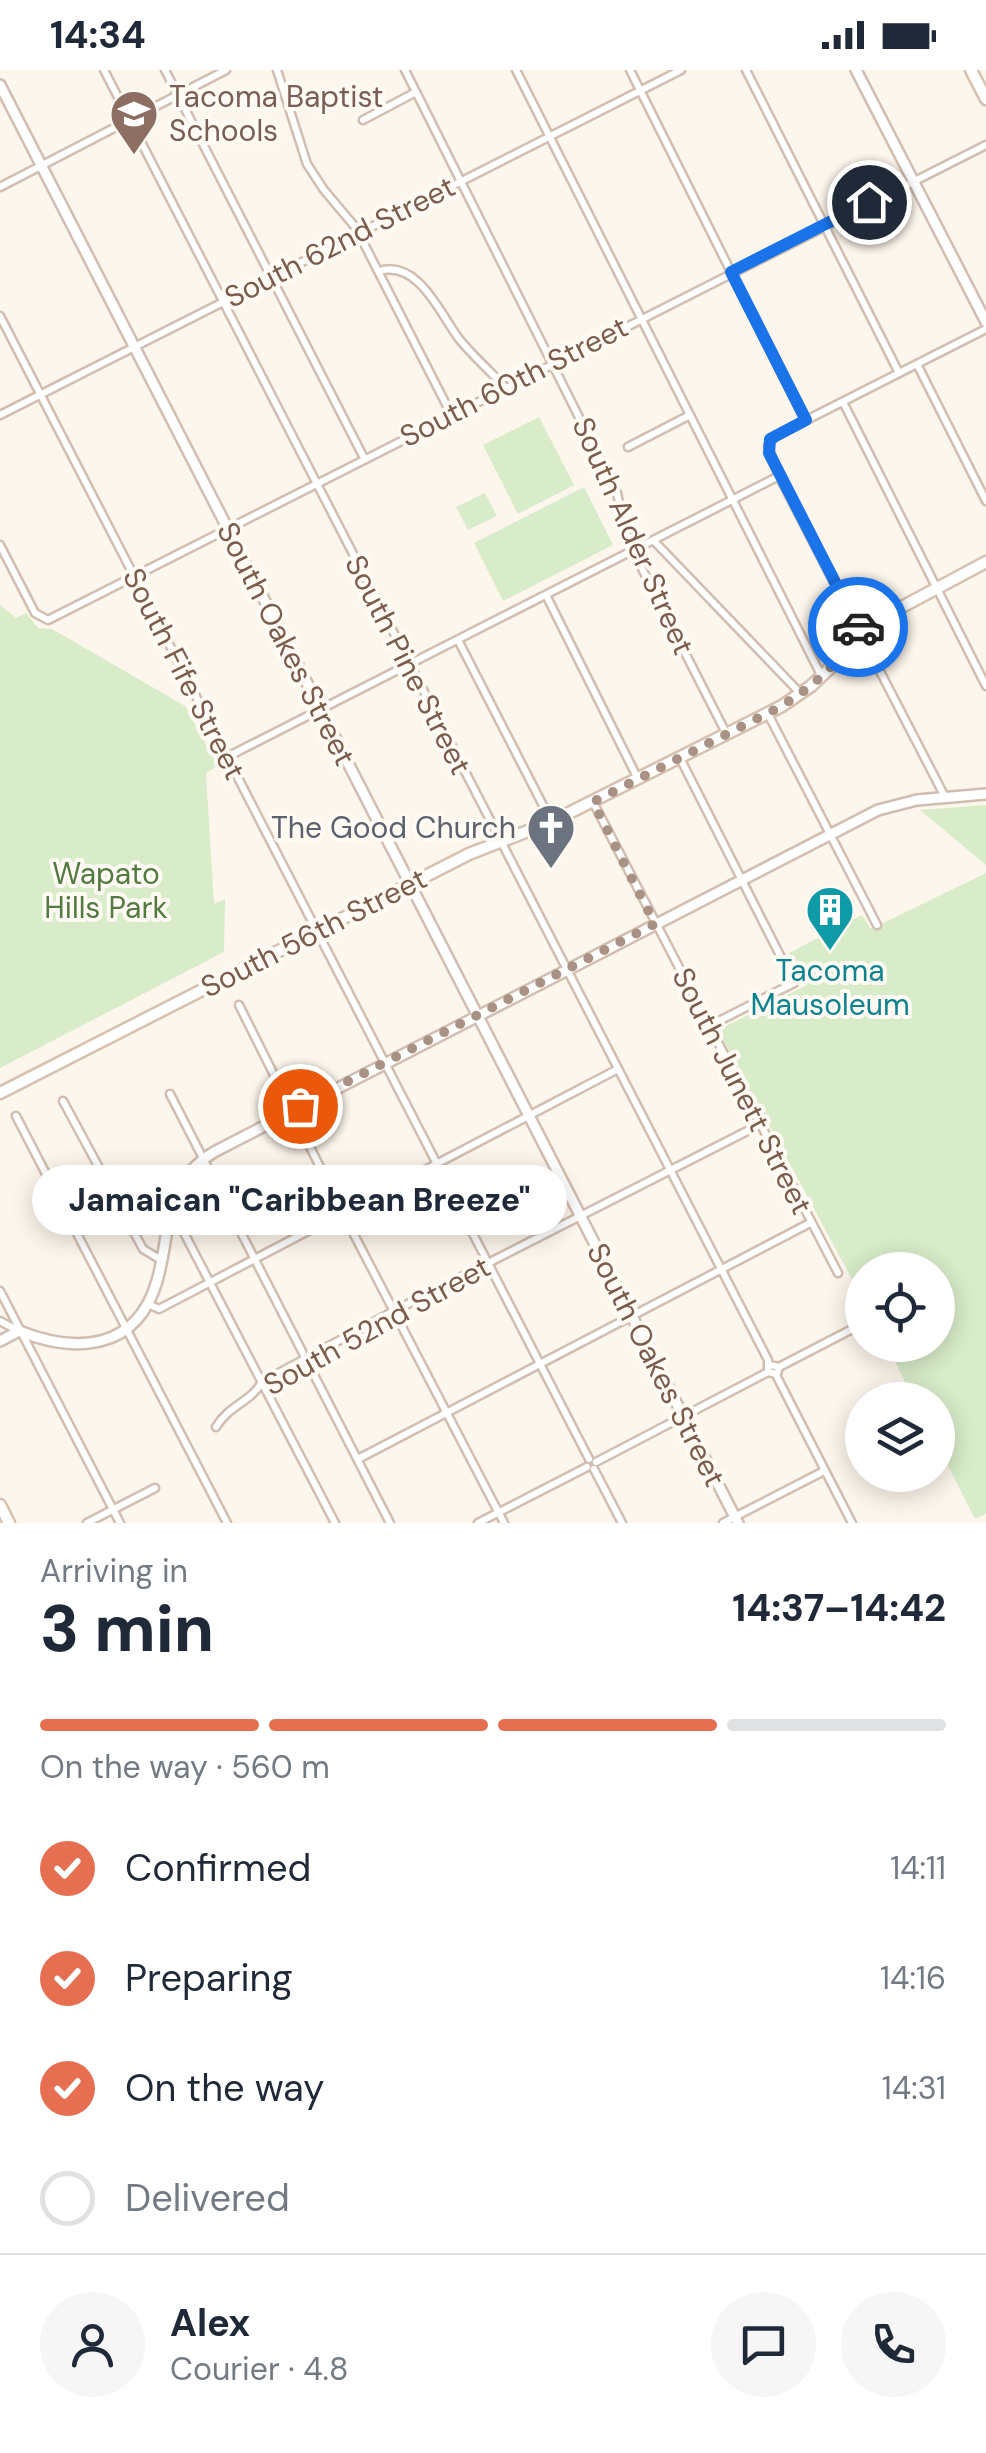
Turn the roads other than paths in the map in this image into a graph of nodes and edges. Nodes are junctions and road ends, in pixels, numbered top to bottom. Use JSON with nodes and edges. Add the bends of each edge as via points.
{"nodes":[{"id":1,"x":104,"y":70,"type":"edge"},
{"id":2,"x":165,"y":70,"type":"edge"},
{"id":3,"x":226,"y":70,"type":"edge"},
{"id":4,"x":277,"y":70,"type":"edge"},
{"id":5,"x":405,"y":70,"type":"edge"},
{"id":6,"x":516,"y":70,"type":"edge"},
{"id":7,"x":630,"y":70,"type":"edge"},
{"id":8,"x":681,"y":70,"type":"edge"},
{"id":9,"x":746,"y":70,"type":"edge"},
{"id":10,"x":856,"y":70,"type":"edge"},
{"id":11,"x":971,"y":70,"type":"edge"},
{"id":12,"x":0,"y":85,"type":"edge"},
{"id":13,"x":640,"y":91,"type":"junction"},
{"id":14,"x":416,"y":92,"type":"junction"},
{"id":15,"x":178,"y":95,"type":"junction"},
{"id":16,"x":986,"y":99,"type":"edge"},
{"id":17,"x":129,"y":120,"type":"junction"},
{"id":18,"x":363,"y":120,"type":"dead end"},
{"id":19,"x":549,"y":136,"type":"junction"},
{"id":20,"x":986,"y":145,"type":"edge"},
{"id":21,"x":41,"y":166,"type":"junction"},
{"id":22,"x":914,"y":180,"type":"junction"},
{"id":23,"x":461,"y":181,"type":"junction"},
{"id":24,"x":0,"y":187,"type":"edge"},
{"id":25,"x":824,"y":224,"type":"junction"},
{"id":26,"x":359,"y":233,"type":"junction"},
{"id":27,"x":379,"y":271,"type":"junction"},
{"id":28,"x":731,"y":272,"type":"junction"},
{"id":29,"x":270,"y":278,"type":"junction"},
{"id":30,"x":221,"y":303,"type":"junction"},
{"id":31,"x":0,"y":316,"type":"edge"},
{"id":32,"x":641,"y":318,"type":"junction"},
{"id":33,"x":986,"y":325,"type":"edge"},
{"id":34,"x":132,"y":348,"type":"junction"},
{"id":35,"x":552,"y":363,"type":"junction"},
{"id":36,"x":917,"y":364,"type":"junction"},
{"id":37,"x":899,"y":373,"type":"junction"},
{"id":38,"x":505,"y":387,"type":"junction"},
{"id":39,"x":40,"y":394,"type":"junction"},
{"id":40,"x":843,"y":401,"type":"junction"},
{"id":41,"x":0,"y":414,"type":"edge"},
{"id":42,"x":451,"y":414,"type":"junction"},
{"id":43,"x":690,"y":415,"type":"junction"},
{"id":44,"x":806,"y":420,"type":"junction"},
{"id":45,"x":628,"y":447,"type":"dead end"},
{"id":46,"x":364,"y":458,"type":"junction"},
{"id":47,"x":780,"y":476,"type":"junction"},
{"id":48,"x":315,"y":484,"type":"junction"},
{"id":49,"x":733,"y":500,"type":"junction"},
{"id":50,"x":986,"y":501,"type":"edge"},
{"id":51,"x":227,"y":528,"type":"junction"},
{"id":52,"x":654,"y":541,"type":"junction"},
{"id":53,"x":0,"y":545,"type":"edge"},
{"id":54,"x":633,"y":551,"type":"junction"},
{"id":55,"x":986,"y":562,"type":"edge"},
{"id":56,"x":134,"y":576,"type":"junction"},
{"id":57,"x":936,"y":588,"type":"junction"},
{"id":58,"x":546,"y":595,"type":"junction"},
{"id":59,"x":863,"y":636,"type":"junction"},
{"id":60,"x":458,"y":640,"type":"junction"},
{"id":61,"x":408,"y":665,"type":"junction"},
{"id":62,"x":822,"y":676,"type":"junction"},
{"id":63,"x":986,"y":686,"type":"edge"},
{"id":64,"x":800,"y":694,"type":"junction"},
{"id":65,"x":320,"y":710,"type":"junction"},
{"id":66,"x":768,"y":714,"type":"junction"},
{"id":67,"x":726,"y":733,"type":"junction"},
{"id":68,"x":227,"y":757,"type":"junction"},
{"id":69,"x":680,"y":757,"type":"junction"},
{"id":70,"x":638,"y":778,"type":"junction"},
{"id":71,"x":986,"y":794,"type":"edge"},
{"id":72,"x":945,"y":798,"type":"junction"},
{"id":73,"x":593,"y":802,"type":"junction"},
{"id":74,"x":551,"y":822,"type":"junction"},
{"id":75,"x":831,"y":834,"type":"junction"},
{"id":76,"x":500,"y":841,"type":"junction"},
{"id":77,"x":742,"y":879,"type":"junction"},
{"id":78,"x":409,"y":885,"type":"junction"},
{"id":79,"x":655,"y":924,"type":"junction"},
{"id":80,"x":877,"y":925,"type":"dead end"},
{"id":81,"x":317,"y":932,"type":"junction"},
{"id":82,"x":566,"y":969,"type":"junction"},
{"id":83,"x":239,"y":1005,"type":"dead end"},
{"id":84,"x":476,"y":1016,"type":"junction"},
{"id":85,"x":708,"y":1026,"type":"junction"},
{"id":86,"x":384,"y":1063,"type":"junction"},
{"id":87,"x":618,"y":1069,"type":"junction"},
{"id":88,"x":0,"y":1093,"type":"edge"},
{"id":89,"x":170,"y":1094,"type":"dead end"},
{"id":90,"x":63,"y":1101,"type":"dead end"},
{"id":91,"x":292,"y":1111,"type":"junction"},
{"id":92,"x":16,"y":1116,"type":"dead end"},
{"id":93,"x":528,"y":1116,"type":"junction"},
{"id":94,"x":759,"y":1125,"type":"junction"},
{"id":95,"x":203,"y":1158,"type":"junction"},
{"id":96,"x":436,"y":1164,"type":"junction"},
{"id":97,"x":670,"y":1169,"type":"junction"},
{"id":98,"x":344,"y":1212,"type":"junction"},
{"id":99,"x":580,"y":1216,"type":"junction"},
{"id":100,"x":167,"y":1220,"type":"junction"},
{"id":101,"x":810,"y":1223,"type":"junction"},
{"id":102,"x":253,"y":1258,"type":"junction"},
{"id":103,"x":161,"y":1260,"type":"junction"},
{"id":104,"x":488,"y":1264,"type":"junction"},
{"id":105,"x":721,"y":1270,"type":"junction"},
{"id":106,"x":838,"y":1272,"type":"dead end"},
{"id":107,"x":209,"y":1282,"type":"junction"},
{"id":108,"x":0,"y":1291,"type":"edge"},
{"id":109,"x":147,"y":1303,"type":"junction"},
{"id":110,"x":394,"y":1311,"type":"junction"},
{"id":111,"x":631,"y":1317,"type":"junction"},
{"id":112,"x":0,"y":1321,"type":"edge"},
{"id":113,"x":128,"y":1327,"type":"junction"},
{"id":114,"x":19,"y":1331,"type":"junction"},
{"id":115,"x":845,"y":1333,"type":"edge"},
{"id":116,"x":0,"y":1341,"type":"edge"},
{"id":117,"x":305,"y":1359,"type":"junction"},
{"id":118,"x":540,"y":1364,"type":"junction"},
{"id":119,"x":773,"y":1370,"type":"junction"},
{"id":120,"x":262,"y":1382,"type":"junction"},
{"id":121,"x":445,"y":1412,"type":"junction"},
{"id":122,"x":683,"y":1417,"type":"junction"},
{"id":123,"x":216,"y":1427,"type":"dead end"},
{"id":124,"x":358,"y":1459,"type":"junction"},
{"id":125,"x":591,"y":1464,"type":"junction"},
{"id":126,"x":824,"y":1470,"type":"junction"},
{"id":127,"x":155,"y":1488,"type":"dead end"},
{"id":128,"x":0,"y":1505,"type":"edge"},
{"id":129,"x":114,"y":1510,"type":"junction"},
{"id":130,"x":499,"y":1512,"type":"junction"},
{"id":131,"x":736,"y":1520,"type":"edge"},
{"id":132,"x":9,"y":1523,"type":"edge"},
{"id":133,"x":88,"y":1523,"type":"edge"},
{"id":134,"x":120,"y":1523,"type":"edge"},
{"id":135,"x":228,"y":1523,"type":"edge"},
{"id":136,"x":335,"y":1523,"type":"edge"},
{"id":137,"x":390,"y":1523,"type":"edge"},
{"id":138,"x":478,"y":1523,"type":"edge"},
{"id":139,"x":504,"y":1523,"type":"edge"},
{"id":140,"x":622,"y":1523,"type":"edge"},
{"id":141,"x":723,"y":1523,"type":"edge"},
{"id":142,"x":852,"y":1523,"type":"edge"}],
"edges":[{"from":1,"to":17,"type":"street","name":"South Pine Street"},
{"from":2,"to":15,"type":"street"},
{"from":3,"to":15,"type":"street"},
{"from":4,"to":26,"type":"street","via":[[307,164]]},
{"from":5,"to":14,"type":"street","name":"South Alder Street"},
{"from":6,"to":19,"type":"street"},
{"from":7,"to":13,"type":"street"},
{"from":8,"to":13,"type":"street","name":"South 62nd Street"},
{"from":9,"to":25,"type":"street"},
{"from":10,"to":22,"type":"street"},
{"from":11,"to":16,"type":"main road"},
{"from":12,"to":21,"type":"street","name":"South Oakes Street"},
{"from":13,"to":19,"type":"street","name":"South 62nd Street"},
{"from":13,"to":28,"type":"street"},
{"from":14,"to":18,"type":"street"},
{"from":14,"to":23,"type":"street","name":"South Alder Street"},
{"from":15,"to":17,"type":"street"},
{"from":15,"to":29,"type":"street"},
{"from":17,"to":21,"type":"street"},
{"from":17,"to":30,"type":"street","name":"South Pine Street"},
{"from":19,"to":23,"type":"street","name":"South 62nd Street"},
{"from":19,"to":32,"type":"street"},
{"from":20,"to":22,"type":"street","name":"South 60th Street"},
{"from":21,"to":24,"type":"street"},
{"from":21,"to":34,"type":"street","name":"South Oakes Street"},
{"from":22,"to":25,"type":"street","name":"South 60th Street"},
{"from":22,"to":33,"type":"street"},
{"from":23,"to":26,"type":"street","name":"South 62nd Street"},
{"from":23,"to":35,"type":"street","name":"South Alder Street"},
{"from":25,"to":28,"type":"street","name":"South 60th Street"},
{"from":25,"to":37,"type":"street"},
{"from":26,"to":27,"type":"street"},
{"from":26,"to":29,"type":"street","name":"South 62nd Street"},
{"from":27,"to":38,"type":"street","via":[[394,270],[417,282]]},
{"from":27,"to":42,"type":"street"},
{"from":28,"to":32,"type":"street","name":"South 60th Street"},
{"from":28,"to":44,"type":"street"},
{"from":29,"to":30,"type":"street","name":"South 62nd Street"},
{"from":29,"to":46,"type":"street"},
{"from":30,"to":34,"type":"street","name":"South 62nd Street"},
{"from":30,"to":48,"type":"street","name":"South Pine Street"},
{"from":31,"to":39,"type":"street","name":"South Fife Street"},
{"from":32,"to":35,"type":"street","name":"South 60th Street"},
{"from":32,"to":43,"type":"street"},
{"from":33,"to":36,"type":"street"},
{"from":34,"to":39,"type":"street","name":"South 62nd Street"},
{"from":34,"to":51,"type":"street","name":"South Oakes Street"},
{"from":35,"to":38,"type":"street","name":"South 60th Street"},
{"from":35,"to":54,"type":"street","name":"South Alder Street","via":[[617,492]]},
{"from":36,"to":37,"type":"street"},
{"from":36,"to":50,"type":"street"},
{"from":37,"to":40,"type":"street"},
{"from":38,"to":42,"type":"street","name":"South 60th Street"},
{"from":39,"to":41,"type":"street","name":"South 62nd Street"},
{"from":39,"to":56,"type":"street","name":"South Fife Street"},
{"from":40,"to":44,"type":"street"},
{"from":40,"to":57,"type":"street"},
{"from":42,"to":46,"type":"street","name":"South 60th Street"},
{"from":43,"to":45,"type":"street"},
{"from":43,"to":49,"type":"street"},
{"from":44,"to":47,"type":"street","via":[[768,444]]},
{"from":46,"to":48,"type":"street","name":"South 60th Street"},
{"from":47,"to":49,"type":"street"},
{"from":47,"to":59,"type":"street"},
{"from":48,"to":51,"type":"street","name":"South 60th Street"},
{"from":48,"to":61,"type":"street","name":"South Pine Street"},
{"from":49,"to":52,"type":"street"},
{"from":49,"to":62,"type":"street"},
{"from":51,"to":56,"type":"street","name":"South 60th Street"},
{"from":51,"to":65,"type":"street","name":"South Oakes Street"},
{"from":52,"to":54,"type":"street"},
{"from":52,"to":64,"type":"street"},
{"from":53,"to":56,"type":"street","name":"South 60th Street","via":[[42,620]]},
{"from":54,"to":58,"type":"street"},
{"from":54,"to":67,"type":"street","name":"South Alder Street"},
{"from":55,"to":57,"type":"main road","name":"South 56th Street"},
{"from":56,"to":68,"type":"street","name":"South Fife Street"},
{"from":57,"to":59,"type":"main road","name":"South 56th Street"},
{"from":57,"to":63,"type":"street"},
{"from":58,"to":60,"type":"street"},
{"from":58,"to":70,"type":"street"},
{"from":59,"to":62,"type":"main road","name":"South 56th Street"},
{"from":59,"to":72,"type":"street"},
{"from":60,"to":61,"type":"street"},
{"from":60,"to":74,"type":"street"},
{"from":61,"to":65,"type":"street"},
{"from":61,"to":76,"type":"street","name":"South Pine Street"},
{"from":62,"to":64,"type":"main road","name":"South 56th Street"},
{"from":64,"to":66,"type":"main road","name":"South 56th Street"},
{"from":65,"to":68,"type":"street"},
{"from":65,"to":78,"type":"street","name":"South Oakes Street"},
{"from":66,"to":67,"type":"main road","name":"South 56th Street"},
{"from":66,"to":75,"type":"street"},
{"from":67,"to":69,"type":"main road","name":"South 56th Street"},
{"from":68,"to":81,"type":"street","name":"South Fife Street"},
{"from":69,"to":70,"type":"main road","name":"South 56th Street"},
{"from":69,"to":77,"type":"street"},
{"from":70,"to":73,"type":"main road","name":"South 56th Street"},
{"from":71,"to":72,"type":"street"},
{"from":72,"to":75,"type":"street","via":[[896,803]]},
{"from":73,"to":74,"type":"main road","name":"South 56th Street"},
{"from":73,"to":79,"type":"street","name":"South Junett Street"},
{"from":74,"to":76,"type":"main road","name":"South 56th Street"},
{"from":75,"to":77,"type":"street"},
{"from":75,"to":80,"type":"street"},
{"from":76,"to":78,"type":"main road","name":"South 56th Street"},
{"from":76,"to":82,"type":"street","name":"South Pine Street"},
{"from":77,"to":79,"type":"street"},
{"from":77,"to":85,"type":"street","via":[[794,982]]},
{"from":78,"to":81,"type":"main road","name":"South 56th Street"},
{"from":78,"to":84,"type":"street","name":"South Oakes Street"},
{"from":79,"to":82,"type":"street"},
{"from":79,"to":85,"type":"street","name":"South Junett Street"},
{"from":81,"to":86,"type":"street","name":"South Fife Street"},
{"from":81,"to":88,"type":"main road","name":"South 56th Street"},
{"from":82,"to":84,"type":"street"},
{"from":82,"to":87,"type":"street","name":"South Pine Street"},
{"from":83,"to":91,"type":"street"},
{"from":84,"to":86,"type":"street"},
{"from":84,"to":93,"type":"street","name":"South Oakes Street"},
{"from":85,"to":94,"type":"street","name":"South Junett Street"},
{"from":86,"to":91,"type":"street"},
{"from":86,"to":96,"type":"street","name":"South Fife Street"},
{"from":87,"to":93,"type":"street"},
{"from":87,"to":97,"type":"street","name":"South Pine Street"},
{"from":89,"to":95,"type":"street"},
{"from":90,"to":103,"type":"street","via":[[144,1250]]},
{"from":91,"to":95,"type":"street"},
{"from":91,"to":98,"type":"street"},
{"from":92,"to":113,"type":"street"},
{"from":93,"to":96,"type":"street"},
{"from":93,"to":99,"type":"street","name":"South Oakes Street"},
{"from":94,"to":97,"type":"street","name":"South 52nd Street"},
{"from":94,"to":101,"type":"street","name":"South Junett Street"},
{"from":95,"to":100,"type":"street","via":[[177,1190]]},
{"from":95,"to":102,"type":"street"},
{"from":96,"to":98,"type":"street"},
{"from":96,"to":104,"type":"street","name":"South Fife Street"},
{"from":97,"to":99,"type":"street","name":"South 52nd Street"},
{"from":97,"to":105,"type":"street","name":"South Pine Street"},
{"from":98,"to":102,"type":"street"},
{"from":98,"to":110,"type":"street"},
{"from":99,"to":104,"type":"street","name":"South 52nd Street"},
{"from":99,"to":111,"type":"street","name":"South Oakes Street"},
{"from":100,"to":103,"type":"street"},
{"from":100,"to":107,"type":"street","via":[[182,1228]]},
{"from":101,"to":105,"type":"street"},
{"from":101,"to":106,"type":"street","name":"South Junett Street"},
{"from":102,"to":107,"type":"street"},
{"from":102,"to":117,"type":"street"},
{"from":103,"to":109,"type":"street"},
{"from":104,"to":110,"type":"street","name":"South 52nd Street"},
{"from":104,"to":118,"type":"street","name":"South Fife Street"},
{"from":105,"to":111,"type":"street"},
{"from":105,"to":119,"type":"street","name":"South Pine Street"},
{"from":107,"to":109,"type":"street","via":[[159,1309]]},
{"from":107,"to":120,"type":"street"},
{"from":108,"to":114,"type":"street"},
{"from":109,"to":113,"type":"street"},
{"from":110,"to":117,"type":"street","name":"South 52nd Street"},
{"from":110,"to":121,"type":"street"},
{"from":111,"to":118,"type":"street"},
{"from":111,"to":122,"type":"street","name":"South Oakes Street"},
{"from":112,"to":114,"type":"street"},
{"from":113,"to":114,"type":"street","via":[[82,1346]]},
{"from":113,"to":135,"type":"street"},
{"from":114,"to":116,"type":"street"},
{"from":114,"to":129,"type":"street"},
{"from":115,"to":119,"type":"street"},
{"from":117,"to":120,"type":"street","name":"South 52nd Street"},
{"from":117,"to":124,"type":"street"},
{"from":118,"to":121,"type":"street"},
{"from":118,"to":125,"type":"street","name":"South Fife Street"},
{"from":119,"to":122,"type":"street"},
{"from":119,"to":126,"type":"street","name":"South Pine Street"},
{"from":120,"to":123,"type":"street","name":"South 52nd Street"},
{"from":120,"to":136,"type":"street"},
{"from":121,"to":124,"type":"street"},
{"from":121,"to":130,"type":"street"},
{"from":122,"to":125,"type":"street"},
{"from":122,"to":131,"type":"street","name":"South Oakes Street"},
{"from":124,"to":137,"type":"street"},
{"from":125,"to":130,"type":"street"},
{"from":125,"to":140,"type":"street","name":"South Fife Street"},
{"from":126,"to":131,"type":"street"},
{"from":126,"to":142,"type":"street","name":"South Pine Street"},
{"from":127,"to":129,"type":"street"},
{"from":128,"to":132,"type":"main road"},
{"from":129,"to":133,"type":"street"},
{"from":129,"to":134,"type":"street"},
{"from":130,"to":138,"type":"street"},
{"from":130,"to":139,"type":"street"},
{"from":131,"to":141,"type":"street"}]}
